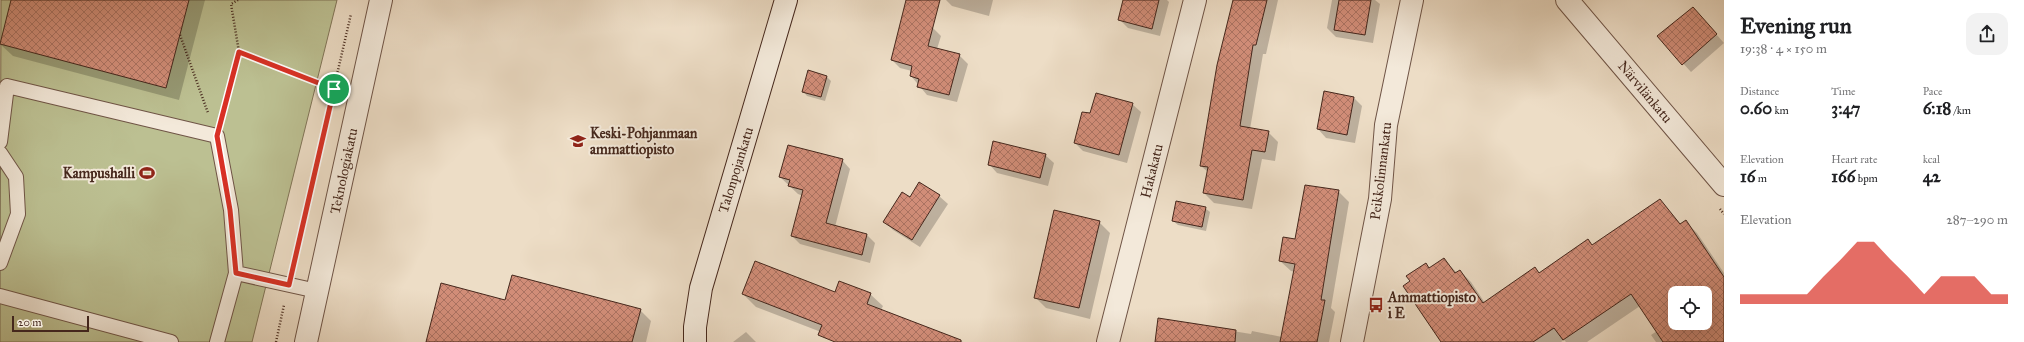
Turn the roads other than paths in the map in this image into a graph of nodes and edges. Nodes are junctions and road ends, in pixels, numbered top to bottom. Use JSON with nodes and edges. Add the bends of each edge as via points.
{"nodes":[{"id":1,"x":381,"y":0,"type":"edge"},
{"id":2,"x":786,"y":0,"type":"edge"},
{"id":3,"x":1195,"y":0,"type":"edge"},
{"id":4,"x":1412,"y":0,"type":"edge"},
{"id":5,"x":1567,"y":0,"type":"edge"},
{"id":6,"x":0,"y":142,"type":"edge"},
{"id":7,"x":0,"y":153,"type":"edge"},
{"id":8,"x":1724,"y":185,"type":"edge"},
{"id":9,"x":0,"y":264,"type":"edge"},
{"id":10,"x":236,"y":273,"type":"junction"},
{"id":11,"x":317,"y":291,"type":"junction"},
{"id":12,"x":0,"y":296,"type":"edge"},
{"id":13,"x":171,"y":342,"type":"edge"},
{"id":14,"x":217,"y":342,"type":"edge"},
{"id":15,"x":306,"y":342,"type":"edge"},
{"id":16,"x":695,"y":342,"type":"edge"},
{"id":17,"x":1108,"y":342,"type":"edge"},
{"id":18,"x":1352,"y":342,"type":"edge"}],
"edges":[{"from":1,"to":11,"type":"street","name":"Teknologiakatu"},
{"from":2,"to":16,"type":"street","name":"Talonpojankatu","via":[[701,288]]},
{"from":3,"to":17,"type":"street","name":"Hakakatu"},
{"from":4,"to":18,"type":"street","name":"Peikkolinnankatu","via":[[1386,125],[1380,199]]},
{"from":5,"to":8,"type":"street","name":"Närvilänkatu"},
{"from":6,"to":10,"type":"lane","via":[[7,86],[217,136],[230,210]]},
{"from":7,"to":9,"type":"lane","via":[[16,177],[18,214]]},
{"from":10,"to":11,"type":"lane"},
{"from":10,"to":14,"type":"lane"},
{"from":11,"to":15,"type":"street","name":"Teknologiakatu"},
{"from":12,"to":13,"type":"lane"}]}
